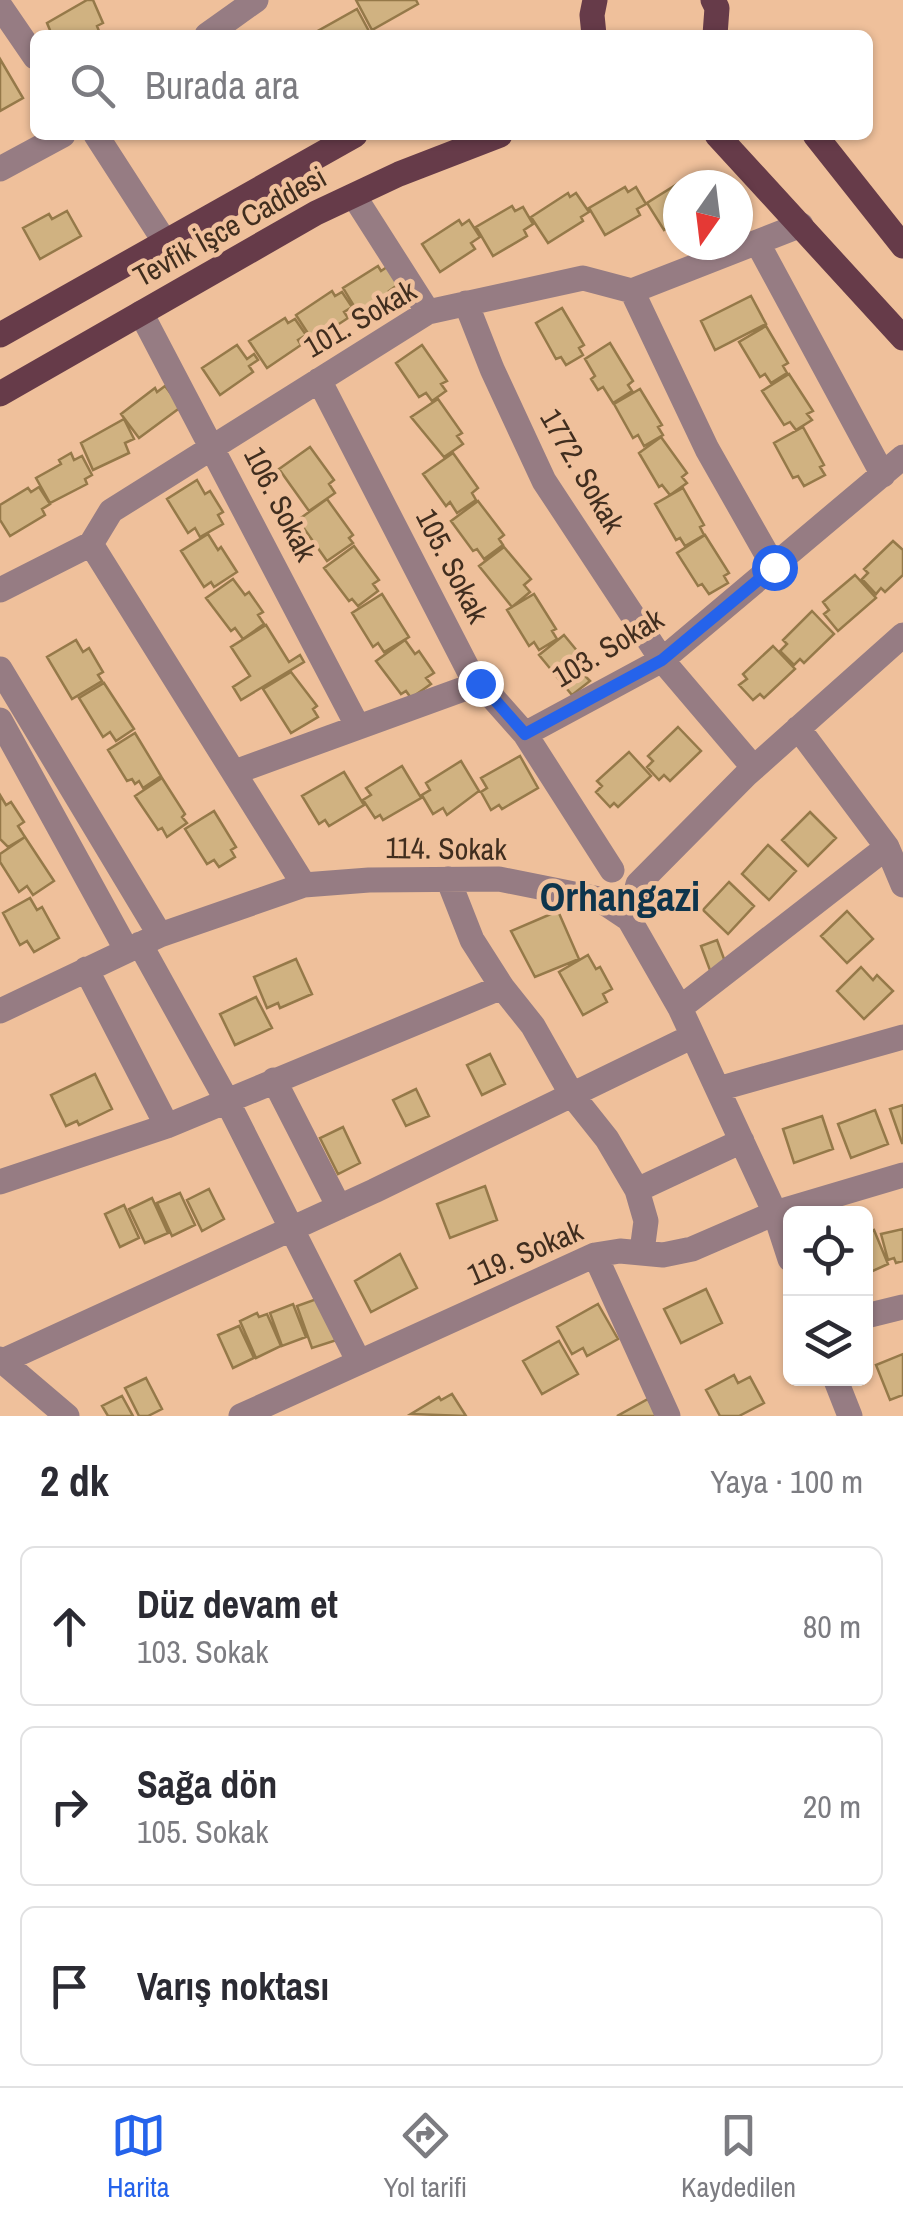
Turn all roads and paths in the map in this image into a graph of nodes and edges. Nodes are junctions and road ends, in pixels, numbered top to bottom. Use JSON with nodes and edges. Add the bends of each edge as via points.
{"nodes":[{"id":1,"x":569,"y":0,"type":"edge"},
{"id":2,"x":252,"y":1,"type":"edge"},
{"id":3,"x":0,"y":6,"type":"edge"},
{"id":4,"x":588,"y":22,"type":"edge"},
{"id":5,"x":213,"y":30,"type":"edge"},
{"id":6,"x":30,"y":49,"type":"edge"},
{"id":7,"x":54,"y":140,"type":"edge"},
{"id":8,"x":99,"y":140,"type":"edge"},
{"id":9,"x":345,"y":140,"type":"edge"},
{"id":10,"x":488,"y":140,"type":"edge"},
{"id":11,"x":722,"y":140,"type":"edge"},
{"id":12,"x":819,"y":140,"type":"edge"},
{"id":13,"x":0,"y":169,"type":"edge"},
{"id":14,"x":354,"y":196,"type":"junction"},
{"id":15,"x":801,"y":226,"type":"junction"},
{"id":16,"x":165,"y":242,"type":"junction"},
{"id":17,"x":757,"y":242,"type":"junction"},
{"id":18,"x":903,"y":246,"type":"edge"},
{"id":19,"x":632,"y":291,"type":"junction"},
{"id":20,"x":466,"y":304,"type":"junction"},
{"id":21,"x":428,"y":312,"type":"junction"},
{"id":22,"x":141,"y":313,"type":"junction"},
{"id":23,"x":0,"y":335,"type":"edge"},
{"id":24,"x":903,"y":338,"type":"edge"},
{"id":25,"x":320,"y":380,"type":"junction"},
{"id":26,"x":0,"y":394,"type":"edge"},
{"id":27,"x":214,"y":446,"type":"junction"},
{"id":28,"x":903,"y":457,"type":"edge"},
{"id":29,"x":883,"y":475,"type":"junction"},
{"id":30,"x":92,"y":544,"type":"junction"},
{"id":31,"x":774,"y":567,"type":"junction"},
{"id":32,"x":0,"y":590,"type":"edge"},
{"id":33,"x":903,"y":635,"type":"edge"},
{"id":34,"x":662,"y":660,"type":"junction"},
{"id":35,"x":0,"y":669,"type":"edge"},
{"id":36,"x":480,"y":683,"type":"junction"},
{"id":37,"x":0,"y":720,"type":"edge"},
{"id":38,"x":358,"y":727,"type":"junction"},
{"id":39,"x":798,"y":728,"type":"junction"},
{"id":40,"x":525,"y":734,"type":"junction"},
{"id":41,"x":754,"y":768,"type":"junction"},
{"id":42,"x":235,"y":772,"type":"junction"},
{"id":43,"x":887,"y":847,"type":"junction"},
{"id":44,"x":612,"y":870,"type":"junction"},
{"id":45,"x":448,"y":879,"type":"junction"},
{"id":46,"x":304,"y":884,"type":"junction"},
{"id":47,"x":638,"y":884,"type":"junction"},
{"id":48,"x":903,"y":885,"type":"edge"},
{"id":49,"x":600,"y":899,"type":"junction"},
{"id":50,"x":629,"y":919,"type":"junction"},
{"id":51,"x":142,"y":943,"type":"junction"},
{"id":52,"x":86,"y":969,"type":"junction"},
{"id":53,"x":502,"y":987,"type":"junction"},
{"id":54,"x":680,"y":1008,"type":"junction"},
{"id":55,"x":0,"y":1011,"type":"edge"},
{"id":56,"x":694,"y":1036,"type":"junction"},
{"id":57,"x":903,"y":1037,"type":"edge"},
{"id":58,"x":274,"y":1080,"type":"junction"},
{"id":59,"x":718,"y":1089,"type":"junction"},
{"id":60,"x":572,"y":1095,"type":"junction"},
{"id":61,"x":226,"y":1099,"type":"junction"},
{"id":62,"x":167,"y":1126,"type":"junction"},
{"id":63,"x":742,"y":1141,"type":"junction"},
{"id":64,"x":903,"y":1175,"type":"edge"},
{"id":65,"x":0,"y":1182,"type":"edge"},
{"id":66,"x":638,"y":1190,"type":"junction"},
{"id":67,"x":339,"y":1207,"type":"junction"},
{"id":68,"x":775,"y":1213,"type":"junction"},
{"id":69,"x":292,"y":1228,"type":"junction"},
{"id":70,"x":783,"y":1238,"type":"edge"},
{"id":71,"x":642,"y":1252,"type":"junction"},
{"id":72,"x":595,"y":1255,"type":"junction"},
{"id":73,"x":903,"y":1307,"type":"edge"},
{"id":74,"x":873,"y":1314,"type":"edge"},
{"id":75,"x":2,"y":1360,"type":"edge"},
{"id":76,"x":359,"y":1362,"type":"junction"},
{"id":77,"x":838,"y":1386,"type":"edge"},
{"id":78,"x":67,"y":1416,"type":"edge"},
{"id":79,"x":241,"y":1416,"type":"edge"},
{"id":80,"x":668,"y":1416,"type":"edge"},
{"id":81,"x":850,"y":1416,"type":"edge"}],
"edges":[{"from":1,"to":4,"type":"main road"},
{"from":2,"to":5,"type":"street"},
{"from":3,"to":6,"type":"street"},
{"from":7,"to":13,"type":"street"},
{"from":8,"to":16,"type":"street"},
{"from":9,"to":16,"type":"main road","name":"Tevfik İşce Caddesi"},
{"from":10,"to":14,"type":"main road","name":"Tevfik İşce Caddesi"},
{"from":11,"to":15,"type":"main road"},
{"from":12,"to":18,"type":"main road"},
{"from":14,"to":21,"type":"street"},
{"from":14,"to":22,"type":"main road","name":"Tevfik İşce Caddesi"},
{"from":15,"to":17,"type":"street"},
{"from":15,"to":24,"type":"main road"},
{"from":16,"to":23,"type":"main road","name":"Tevfik İşce Caddesi"},
{"from":17,"to":19,"type":"street"},
{"from":17,"to":29,"type":"street"},
{"from":19,"to":20,"type":"street","name":"101. Sokak","via":[[583,278]]},
{"from":19,"to":31,"type":"street"},
{"from":20,"to":21,"type":"street","name":"101. Sokak"},
{"from":20,"to":34,"type":"street","name":"1772. Sokak","via":[[544,481]]},
{"from":21,"to":25,"type":"street","name":"101. Sokak"},
{"from":22,"to":26,"type":"main road","name":"Tevfik İşce Caddesi"},
{"from":22,"to":27,"type":"street","name":"106. Sokak"},
{"from":25,"to":27,"type":"street","name":"101. Sokak"},
{"from":25,"to":36,"type":"street","name":"105. Sokak"},
{"from":27,"to":30,"type":"street","name":"101. Sokak","via":[[111,511]]},
{"from":27,"to":38,"type":"street","name":"106. Sokak"},
{"from":28,"to":29,"type":"street","name":"103. Sokak"},
{"from":29,"to":31,"type":"street","name":"103. Sokak"},
{"from":30,"to":32,"type":"street","name":"101. Sokak"},
{"from":30,"to":42,"type":"street"},
{"from":31,"to":34,"type":"street","name":"103. Sokak"},
{"from":33,"to":39,"type":"street"},
{"from":34,"to":40,"type":"street","name":"103. Sokak"},
{"from":34,"to":41,"type":"street","name":"1772. Sokak"},
{"from":35,"to":51,"type":"street"},
{"from":36,"to":38,"type":"street"},
{"from":36,"to":40,"type":"street","name":"105. Sokak"},
{"from":37,"to":51,"type":"street"},
{"from":38,"to":42,"type":"street"},
{"from":39,"to":41,"type":"street"},
{"from":39,"to":43,"type":"street"},
{"from":40,"to":44,"type":"street","name":"105. Sokak"},
{"from":41,"to":47,"type":"street"},
{"from":42,"to":46,"type":"street"},
{"from":43,"to":48,"type":"street"},
{"from":43,"to":54,"type":"street"},
{"from":44,"to":47,"type":"street"},
{"from":44,"to":49,"type":"street"},
{"from":45,"to":46,"type":"street","name":"114. Sokak"},
{"from":45,"to":49,"type":"street","name":"114. Sokak","via":[[499,878]]},
{"from":45,"to":53,"type":"street","via":[[472,940]]},
{"from":46,"to":51,"type":"street","name":"114. Sokak"},
{"from":47,"to":50,"type":"street"},
{"from":49,"to":50,"type":"street","name":"114. Sokak"},
{"from":50,"to":54,"type":"street"},
{"from":51,"to":52,"type":"street","name":"114. Sokak"},
{"from":51,"to":61,"type":"street"},
{"from":52,"to":55,"type":"street","name":"114. Sokak"},
{"from":52,"to":62,"type":"street"},
{"from":53,"to":58,"type":"street"},
{"from":53,"to":60,"type":"street"},
{"from":54,"to":56,"type":"street"},
{"from":56,"to":59,"type":"street"},
{"from":56,"to":60,"type":"street"},
{"from":57,"to":59,"type":"street"},
{"from":58,"to":61,"type":"street"},
{"from":58,"to":67,"type":"street"},
{"from":59,"to":63,"type":"street"},
{"from":60,"to":66,"type":"street"},
{"from":60,"to":67,"type":"street"},
{"from":61,"to":62,"type":"street"},
{"from":61,"to":69,"type":"street"},
{"from":62,"to":65,"type":"street"},
{"from":63,"to":66,"type":"street"},
{"from":63,"to":68,"type":"street"},
{"from":64,"to":68,"type":"street","name":"119. Sokak"},
{"from":66,"to":71,"type":"street","via":[[646,1221]]},
{"from":67,"to":69,"type":"street"},
{"from":68,"to":70,"type":"street"},
{"from":68,"to":71,"type":"street","name":"119. Sokak","via":[[692,1250]]},
{"from":69,"to":75,"type":"street"},
{"from":69,"to":76,"type":"street"},
{"from":71,"to":72,"type":"street","name":"119. Sokak"},
{"from":72,"to":76,"type":"street","name":"119. Sokak"},
{"from":72,"to":80,"type":"street"},
{"from":73,"to":74,"type":"street"},
{"from":75,"to":78,"type":"street"},
{"from":76,"to":79,"type":"street","name":"119. Sokak"},
{"from":77,"to":81,"type":"street"}]}
